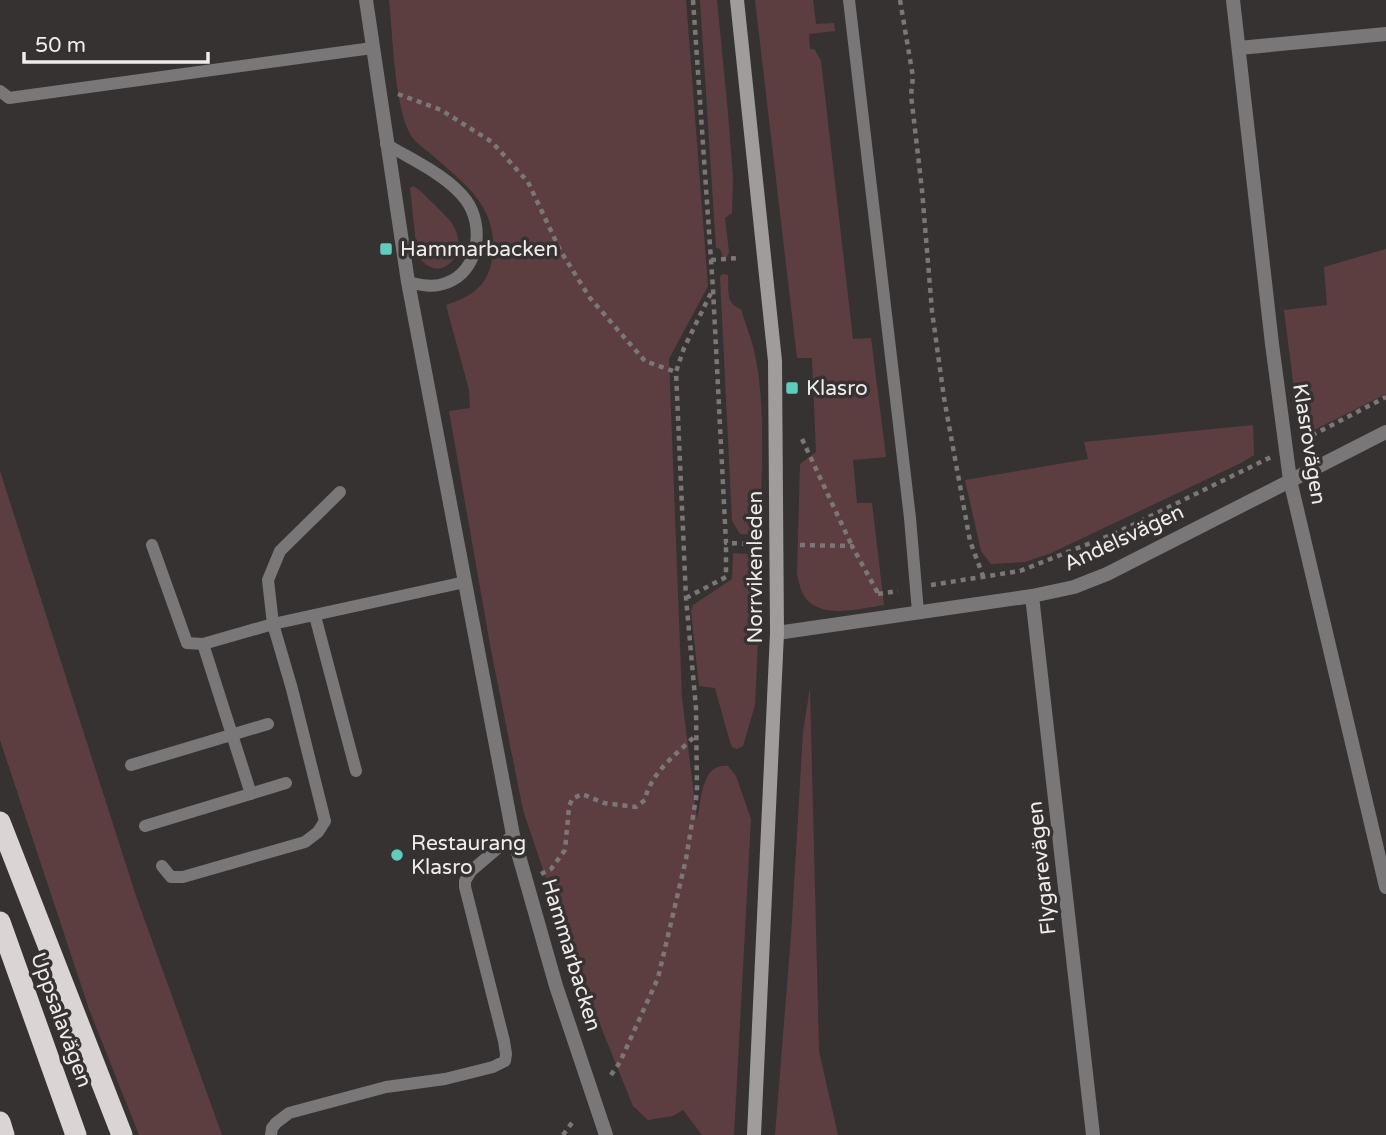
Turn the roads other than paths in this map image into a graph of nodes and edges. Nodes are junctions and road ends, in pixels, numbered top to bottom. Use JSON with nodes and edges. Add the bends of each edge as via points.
{"nodes":[{"id":1,"x":366,"y":0,"type":"edge"},
{"id":2,"x":737,"y":0,"type":"edge"},
{"id":3,"x":849,"y":0,"type":"edge"},
{"id":4,"x":1233,"y":0,"type":"edge"},
{"id":5,"x":1386,"y":34,"type":"edge"},
{"id":6,"x":372,"y":48,"type":"junction"},
{"id":7,"x":1239,"y":48,"type":"junction"},
{"id":8,"x":0,"y":91,"type":"edge"},
{"id":9,"x":386,"y":144,"type":"junction"},
{"id":10,"x":408,"y":282,"type":"junction"},
{"id":11,"x":1386,"y":432,"type":"edge"},
{"id":12,"x":1290,"y":480,"type":"junction"},
{"id":13,"x":340,"y":492,"type":"dead end"},
{"id":14,"x":152,"y":545,"type":"dead end"},
{"id":15,"x":465,"y":582,"type":"junction"},
{"id":16,"x":1032,"y":596,"type":"junction"},
{"id":17,"x":918,"y":612,"type":"junction"},
{"id":18,"x":315,"y":616,"type":"junction"},
{"id":19,"x":273,"y":624,"type":"junction"},
{"id":20,"x":777,"y":633,"type":"junction"},
{"id":21,"x":203,"y":644,"type":"junction"},
{"id":22,"x":268,"y":724,"type":"dead end"},
{"id":23,"x":232,"y":736,"type":"junction"},
{"id":24,"x":131,"y":765,"type":"dead end"},
{"id":25,"x":356,"y":771,"type":"dead end"},
{"id":26,"x":286,"y":783,"type":"dead end"},
{"id":27,"x":251,"y":794,"type":"junction"},
{"id":28,"x":0,"y":822,"type":"edge"},
{"id":29,"x":145,"y":826,"type":"dead end"},
{"id":30,"x":513,"y":835,"type":"junction"},
{"id":31,"x":162,"y":866,"type":"dead end"},
{"id":32,"x":1386,"y":887,"type":"edge"},
{"id":33,"x":0,"y":922,"type":"edge"},
{"id":34,"x":0,"y":1122,"type":"edge"},
{"id":35,"x":4,"y":1135,"type":"edge"},
{"id":36,"x":76,"y":1135,"type":"edge"},
{"id":37,"x":122,"y":1135,"type":"edge"},
{"id":38,"x":271,"y":1135,"type":"edge"},
{"id":39,"x":606,"y":1135,"type":"edge"},
{"id":40,"x":754,"y":1135,"type":"edge"},
{"id":41,"x":1091,"y":1135,"type":"edge"}],
"edges":[{"from":1,"to":6,"type":"street","name":"Hammarbacken"},
{"from":2,"to":20,"type":"main road","name":"Norrvikenleden","via":[[775,361]]},
{"from":3,"to":17,"type":"lane"},
{"from":4,"to":7,"type":"street","name":"Klasrovägen"},
{"from":5,"to":7,"type":"street"},
{"from":6,"to":8,"type":"lane","via":[[9,98]]},
{"from":6,"to":9,"type":"street","name":"Hammarbacken"},
{"from":7,"to":12,"type":"street","name":"Klasrovägen"},
{"from":9,"to":10,"type":"street","name":"Hammarbacken"},
{"from":9,"to":10,"type":"lane","via":[[450,184],[467,201],[478,232],[473,257],[462,273],[446,283]]},
{"from":10,"to":15,"type":"street","name":"Hammarbacken"},
{"from":11,"to":12,"type":"street","name":"Andelsvägen"},
{"from":12,"to":16,"type":"street","name":"Andelsvägen","via":[[1107,574]]},
{"from":12,"to":32,"type":"street","name":"Klasrovägen"},
{"from":13,"to":19,"type":"lane","via":[[280,551],[268,580]]},
{"from":14,"to":21,"type":"lane","via":[[187,643]]},
{"from":15,"to":18,"type":"lane"},
{"from":15,"to":30,"type":"street","name":"Hammarbacken"},
{"from":16,"to":17,"type":"street","name":"Andelsvägen"},
{"from":16,"to":41,"type":"street","name":"Flygarevägen"},
{"from":17,"to":20,"type":"street","name":"Andelsvägen"},
{"from":18,"to":19,"type":"lane"},
{"from":18,"to":25,"type":"lane"},
{"from":19,"to":21,"type":"lane"},
{"from":19,"to":31,"type":"lane","via":[[325,821],[305,842],[183,877],[171,877]]},
{"from":20,"to":40,"type":"main road","name":"Norrvikenleden"},
{"from":21,"to":23,"type":"lane"},
{"from":22,"to":23,"type":"lane"},
{"from":23,"to":24,"type":"lane"},
{"from":23,"to":27,"type":"lane"},
{"from":26,"to":27,"type":"lane"},
{"from":27,"to":29,"type":"lane"},
{"from":28,"to":37,"type":"highway"},
{"from":30,"to":38,"type":"lane","via":[[471,871],[465,887],[504,1041],[505,1061],[493,1068],[386,1087],[289,1113],[276,1123]]},
{"from":30,"to":39,"type":"street","name":"Hammarbacken","via":[[556,986]]},
{"from":33,"to":36,"type":"highway","name":"Uppsalavägen"},
{"from":34,"to":35,"type":"highway"}]}
